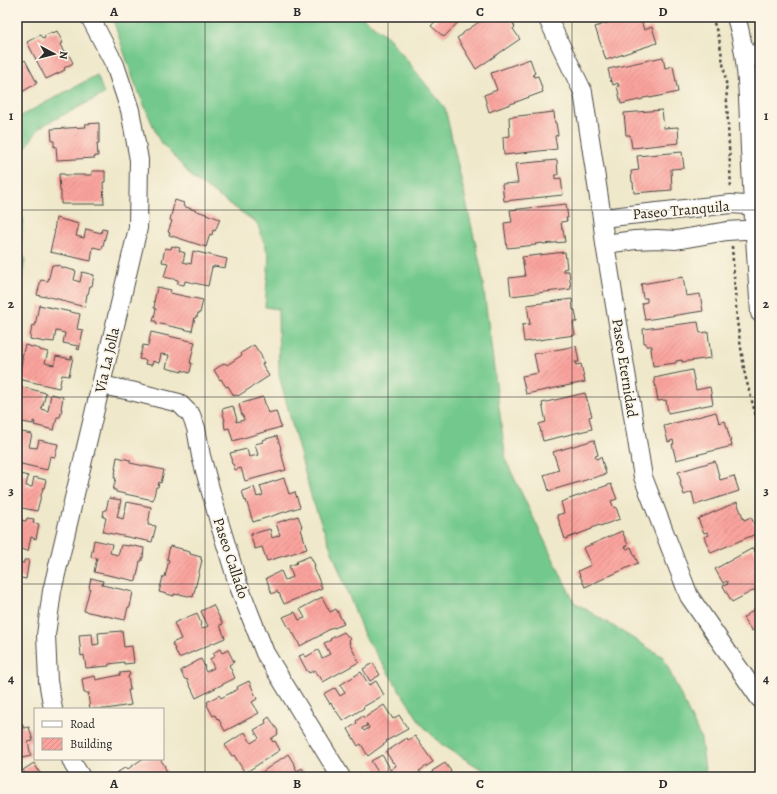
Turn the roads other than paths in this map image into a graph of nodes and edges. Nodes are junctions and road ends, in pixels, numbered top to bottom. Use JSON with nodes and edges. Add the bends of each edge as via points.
{"nodes":[{"id":1,"x":90,"y":17,"type":"edge"},
{"id":2,"x":547,"y":17,"type":"edge"},
{"id":3,"x":736,"y":17,"type":"edge"},
{"id":4,"x":760,"y":51,"type":"edge"},
{"id":5,"x":745,"y":62,"type":"junction"},
{"id":6,"x":756,"y":206,"type":"edge"},
{"id":7,"x":655,"y":213,"type":"junction"},
{"id":8,"x":602,"y":218,"type":"junction"},
{"id":9,"x":757,"y":229,"type":"edge"},
{"id":10,"x":657,"y":239,"type":"junction"},
{"id":11,"x":605,"y":244,"type":"junction"},
{"id":12,"x":760,"y":313,"type":"edge"},
{"id":13,"x":100,"y":386,"type":"junction"},
{"id":14,"x":760,"y":699,"type":"edge"},
{"id":15,"x":54,"y":708,"type":"edge"},
{"id":16,"x":71,"y":760,"type":"edge"},
{"id":17,"x":81,"y":777,"type":"edge"},
{"id":18,"x":341,"y":777,"type":"edge"}],
"edges":[{"from":1,"to":13,"type":"street","name":"Via La Jolla","via":[[115,65],[130,110],[139,160],[138,228]]},
{"from":2,"to":8,"type":"street","name":"Paseo Eternidad","via":[[583,92]]},
{"from":3,"to":5,"type":"street"},
{"from":4,"to":5,"type":"street"},
{"from":5,"to":6,"type":"street"},
{"from":6,"to":7,"type":"street","name":"Paseo Tranquila","via":[[731,204]]},
{"from":6,"to":9,"type":"street"},
{"from":7,"to":8,"type":"street","name":"Paseo Tranquila"},
{"from":7,"to":10,"type":"street"},
{"from":8,"to":11,"type":"street","name":"Paseo Eternidad"},
{"from":9,"to":10,"type":"street","name":"Paseo Tranquila","via":[[726,231],[676,240]]},
{"from":9,"to":12,"type":"street"},
{"from":10,"to":11,"type":"street","name":"Paseo Tranquila"},
{"from":11,"to":14,"type":"street","name":"Paseo Eternidad","via":[[643,477],[689,596]]},
{"from":13,"to":15,"type":"street","name":"Via La Jolla","via":[[52,591],[46,635],[48,681]]},
{"from":13,"to":18,"type":"street","name":"Paseo Callado","via":[[179,403],[191,415],[236,577],[265,653]]},
{"from":16,"to":17,"type":"street"}]}
